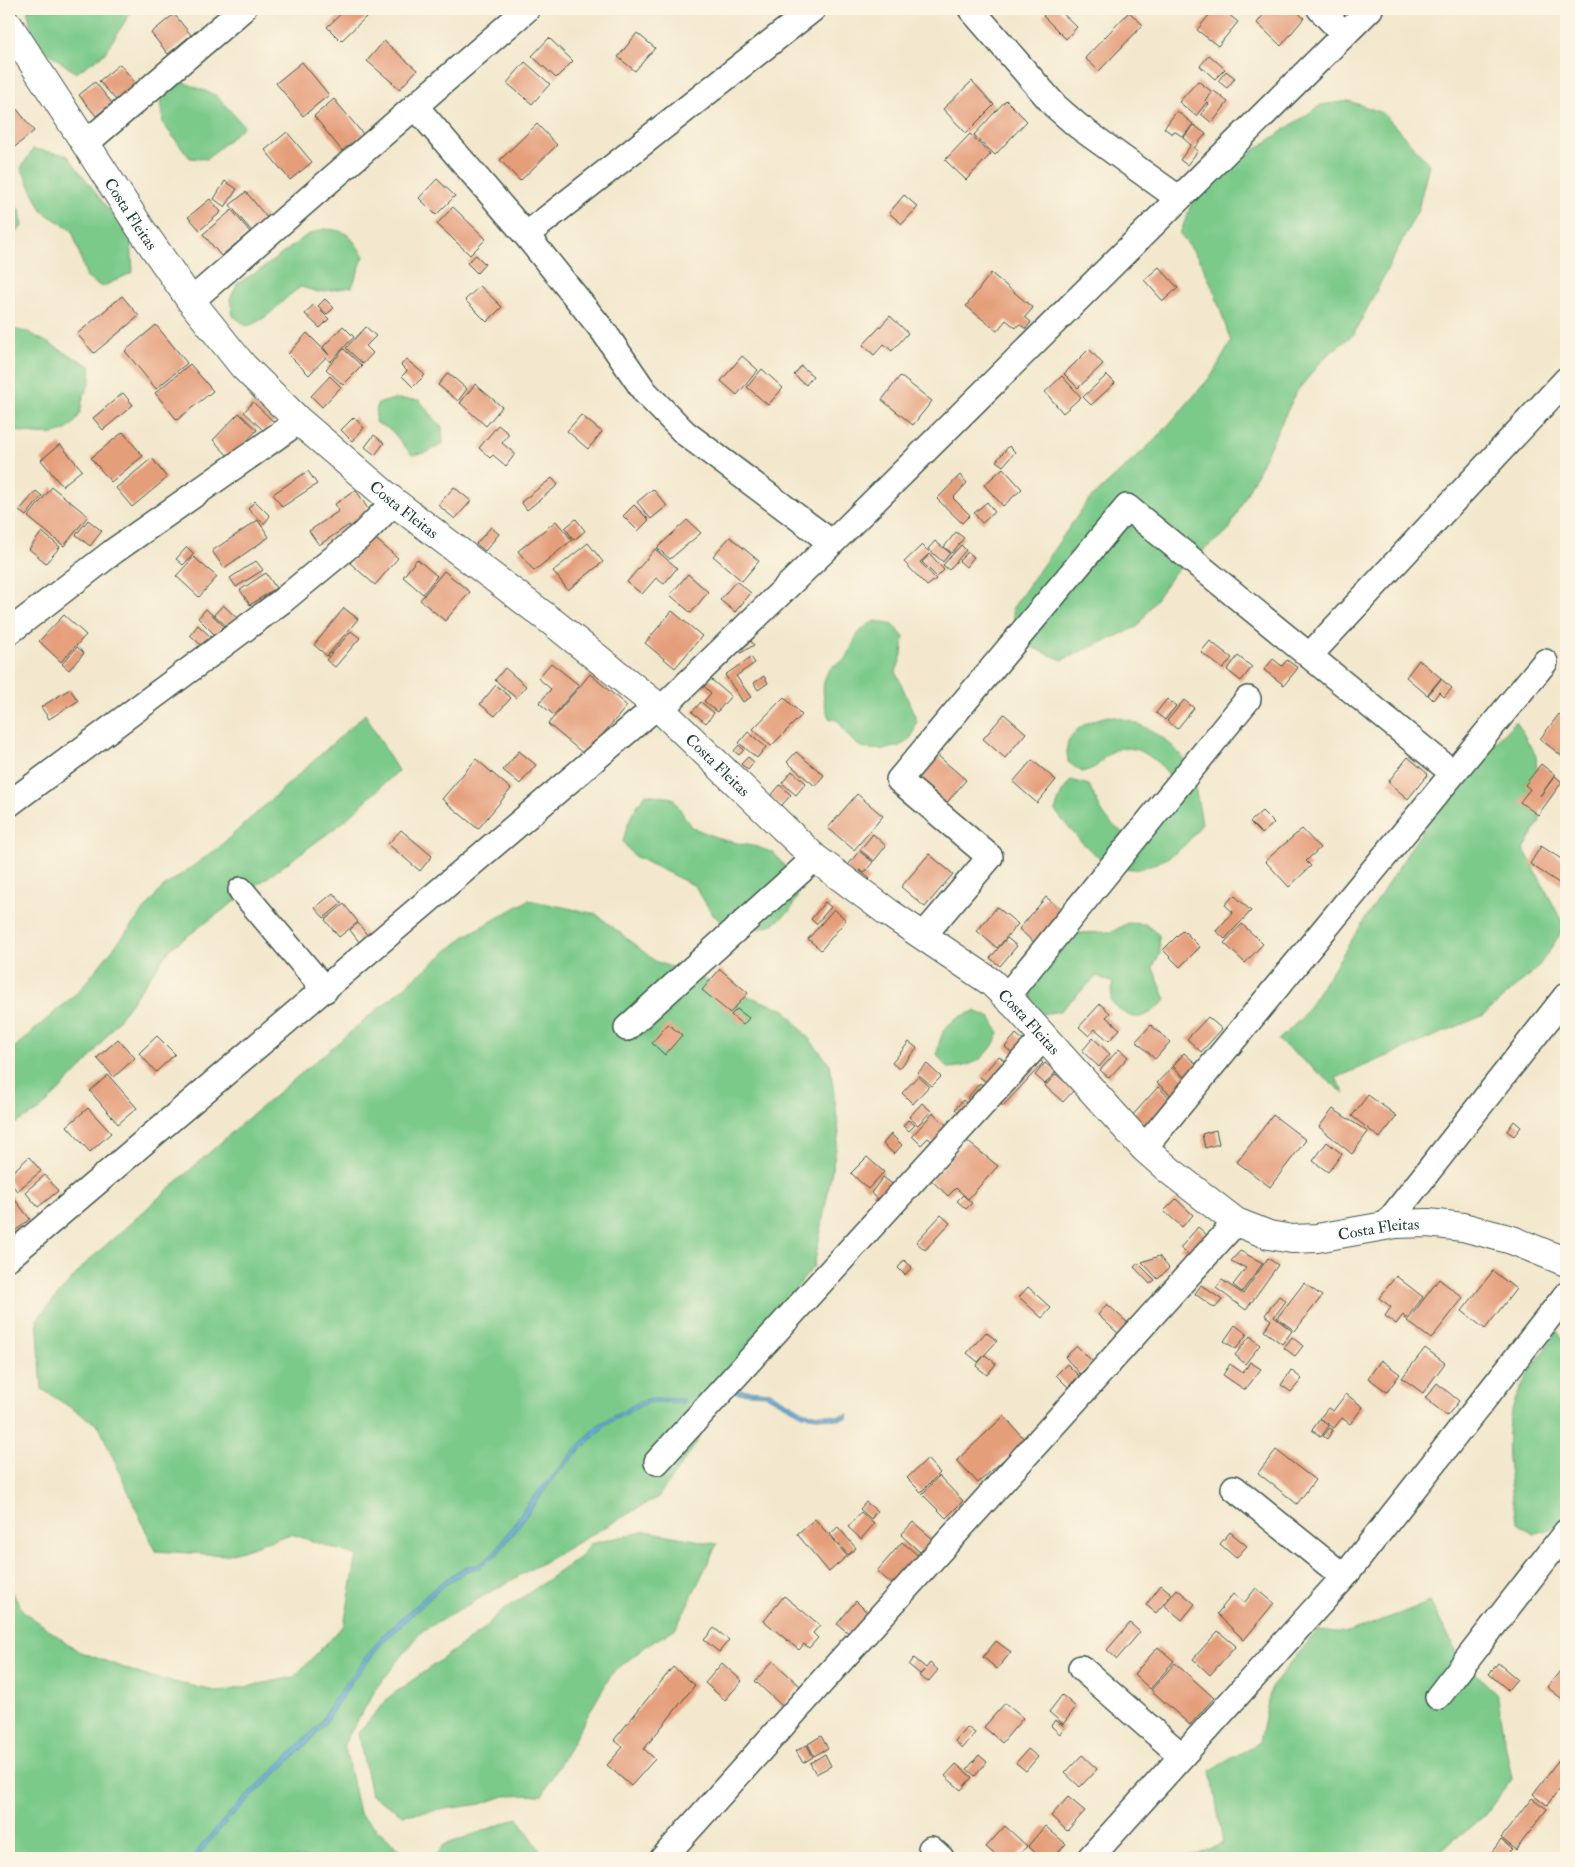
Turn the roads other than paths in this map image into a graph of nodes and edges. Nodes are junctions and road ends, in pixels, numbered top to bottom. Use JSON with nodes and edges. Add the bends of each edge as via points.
{"nodes":[{"id":1,"x":243,"y":9,"type":"edge"},
{"id":2,"x":527,"y":9,"type":"edge"},
{"id":3,"x":813,"y":9,"type":"edge"},
{"id":4,"x":971,"y":9,"type":"edge"},
{"id":5,"x":1320,"y":9,"type":"edge"},
{"id":6,"x":1370,"y":9,"type":"edge"},
{"id":7,"x":9,"y":26,"type":"edge"},
{"id":8,"x":1344,"y":34,"type":"junction"},
{"id":9,"x":415,"y":106,"type":"junction"},
{"id":10,"x":85,"y":144,"type":"junction"},
{"id":11,"x":1178,"y":198,"type":"junction"},
{"id":12,"x":526,"y":235,"type":"junction"},
{"id":13,"x":192,"y":302,"type":"junction"},
{"id":14,"x":1566,"y":380,"type":"edge"},
{"id":15,"x":299,"y":421,"type":"junction"},
{"id":16,"x":394,"y":502,"type":"junction"},
{"id":17,"x":832,"y":544,"type":"junction"},
{"id":18,"x":9,"y":632,"type":"edge"},
{"id":19,"x":1310,"y":656,"type":"junction"},
{"id":20,"x":1545,"y":662,"type":"dead end"},
{"id":21,"x":1248,"y":699,"type":"dead end"},
{"id":22,"x":659,"y":708,"type":"junction"},
{"id":23,"x":1453,"y":773,"type":"junction"},
{"id":24,"x":9,"y":804,"type":"edge"},
{"id":25,"x":815,"y":858,"type":"junction"},
{"id":26,"x":241,"y":890,"type":"dead end"},
{"id":27,"x":923,"y":936,"type":"junction"},
{"id":28,"x":325,"y":990,"type":"junction"},
{"id":29,"x":1566,"y":996,"type":"edge"},
{"id":30,"x":1006,"y":997,"type":"junction"},
{"id":31,"x":627,"y":1028,"type":"dead end"},
{"id":32,"x":1044,"y":1037,"type":"junction"},
{"id":33,"x":1144,"y":1148,"type":"junction"},
{"id":34,"x":1236,"y":1222,"type":"junction"},
{"id":35,"x":1385,"y":1226,"type":"junction"},
{"id":36,"x":9,"y":1257,"type":"edge"},
{"id":37,"x":1566,"y":1262,"type":"edge"},
{"id":38,"x":1566,"y":1295,"type":"edge"},
{"id":39,"x":657,"y":1462,"type":"dead end"},
{"id":40,"x":1234,"y":1488,"type":"dead end"},
{"id":41,"x":1566,"y":1532,"type":"edge"},
{"id":42,"x":1344,"y":1577,"type":"junction"},
{"id":43,"x":1081,"y":1668,"type":"dead end"},
{"id":44,"x":1438,"y":1697,"type":"dead end"},
{"id":45,"x":1182,"y":1756,"type":"junction"},
{"id":46,"x":663,"y":1858,"type":"edge"},
{"id":47,"x":1090,"y":1858,"type":"edge"}],
"edges":[{"from":1,"to":10,"type":"street"},
{"from":2,"to":9,"type":"street"},
{"from":3,"to":12,"type":"street"},
{"from":4,"to":11,"type":"street","via":[[1056,106],[1078,126]]},
{"from":5,"to":8,"type":"street"},
{"from":6,"to":8,"type":"street"},
{"from":7,"to":10,"type":"main road","name":"Costa Fleitas"},
{"from":8,"to":11,"type":"street"},
{"from":9,"to":12,"type":"street"},
{"from":9,"to":13,"type":"street"},
{"from":10,"to":13,"type":"main road","name":"Costa Fleitas"},
{"from":11,"to":17,"type":"street"},
{"from":12,"to":17,"type":"street","via":[[604,332],[645,392],[685,433]]},
{"from":13,"to":15,"type":"main road","name":"Costa Fleitas","via":[[243,366]]},
{"from":14,"to":19,"type":"street"},
{"from":15,"to":16,"type":"main road","name":"Costa Fleitas"},
{"from":15,"to":18,"type":"street","via":[[114,551]]},
{"from":16,"to":22,"type":"main road","name":"Costa Fleitas"},
{"from":16,"to":24,"type":"street","via":[[363,534],[282,601]]},
{"from":17,"to":22,"type":"street"},
{"from":19,"to":23,"type":"street"},
{"from":19,"to":27,"type":"street","via":[[1127,507],[899,780],[990,857]]},
{"from":20,"to":23,"type":"street"},
{"from":21,"to":30,"type":"street"},
{"from":22,"to":25,"type":"main road","name":"Costa Fleitas"},
{"from":22,"to":28,"type":"street"},
{"from":23,"to":33,"type":"street"},
{"from":25,"to":27,"type":"main road","name":"Costa Fleitas"},
{"from":25,"to":31,"type":"street"},
{"from":26,"to":28,"type":"street"},
{"from":27,"to":30,"type":"main road","name":"Costa Fleitas","via":[[958,958]]},
{"from":28,"to":36,"type":"street"},
{"from":29,"to":35,"type":"street"},
{"from":30,"to":32,"type":"main road","name":"Costa Fleitas"},
{"from":32,"to":33,"type":"main road","name":"Costa Fleitas"},
{"from":32,"to":39,"type":"street"},
{"from":33,"to":34,"type":"main road","name":"Costa Fleitas"},
{"from":34,"to":35,"type":"main road","name":"Costa Fleitas","via":[[1269,1235],[1292,1239]]},
{"from":34,"to":46,"type":"street"},
{"from":35,"to":37,"type":"main road","name":"Costa Fleitas","via":[[1428,1223],[1464,1228],[1512,1240]]},
{"from":38,"to":42,"type":"street"},
{"from":40,"to":42,"type":"street"},
{"from":41,"to":44,"type":"street"},
{"from":42,"to":45,"type":"street"},
{"from":43,"to":45,"type":"street"},
{"from":45,"to":47,"type":"street"}]}
